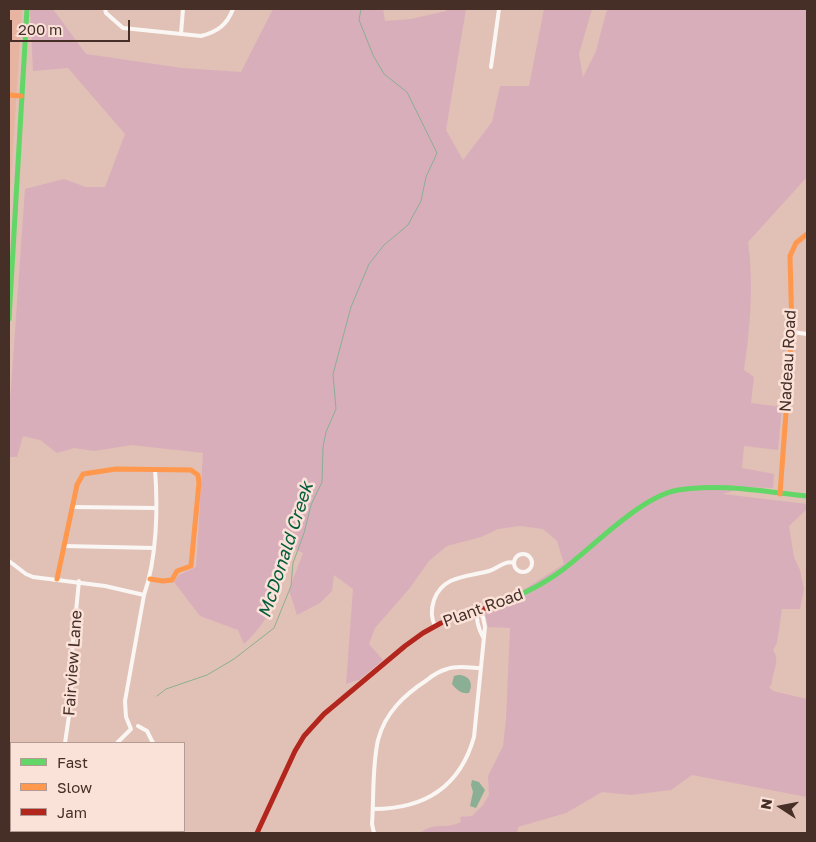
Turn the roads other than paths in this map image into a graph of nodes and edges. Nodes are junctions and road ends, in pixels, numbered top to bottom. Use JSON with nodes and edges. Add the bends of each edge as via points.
{"nodes":[{"id":1,"x":27,"y":9,"type":"edge"},
{"id":2,"x":105,"y":9,"type":"edge"},
{"id":3,"x":183,"y":9,"type":"edge"},
{"id":4,"x":232,"y":9,"type":"edge"},
{"id":5,"x":499,"y":9,"type":"edge"},
{"id":6,"x":181,"y":34,"type":"junction"},
{"id":7,"x":491,"y":67,"type":"dead end"},
{"id":8,"x":9,"y":95,"type":"edge"},
{"id":9,"x":21,"y":96,"type":"junction"},
{"id":10,"x":9,"y":207,"type":"edge"},
{"id":11,"x":16,"y":208,"type":"junction"},
{"id":12,"x":807,"y":234,"type":"edge"},
{"id":13,"x":9,"y":319,"type":"edge"},
{"id":14,"x":792,"y":332,"type":"junction"},
{"id":15,"x":807,"y":334,"type":"edge"},
{"id":16,"x":155,"y":469,"type":"junction"},
{"id":17,"x":780,"y":494,"type":"junction"},
{"id":18,"x":807,"y":496,"type":"edge"},
{"id":19,"x":72,"y":507,"type":"junction"},
{"id":20,"x":155,"y":508,"type":"junction"},
{"id":21,"x":64,"y":546,"type":"junction"},
{"id":22,"x":154,"y":548,"type":"junction"},
{"id":23,"x":9,"y":561,"type":"edge"},
{"id":24,"x":514,"y":563,"type":"junction"},
{"id":25,"x":56,"y":579,"type":"junction"},
{"id":26,"x":150,"y":579,"type":"junction"},
{"id":27,"x":79,"y":581,"type":"junction"},
{"id":28,"x":144,"y":595,"type":"junction"},
{"id":29,"x":477,"y":610,"type":"junction"},
{"id":30,"x":435,"y":626,"type":"junction"},
{"id":31,"x":481,"y":668,"type":"junction"},
{"id":32,"x":138,"y":726,"type":"dead end"},
{"id":33,"x":65,"y":742,"type":"edge"},
{"id":34,"x":118,"y":742,"type":"edge"},
{"id":35,"x":152,"y":742,"type":"edge"},
{"id":36,"x":373,"y":809,"type":"junction"},
{"id":37,"x":257,"y":833,"type":"edge"},
{"id":38,"x":374,"y":833,"type":"edge"}],
"edges":[{"from":1,"to":9,"type":"street"},
{"from":2,"to":6,"type":"street","via":[[123,28]]},
{"from":3,"to":6,"type":"street"},
{"from":4,"to":6,"type":"street","via":[[222,27],[211,33],[201,36]]},
{"from":5,"to":7,"type":"street"},
{"from":8,"to":9,"type":"street"},
{"from":9,"to":11,"type":"street"},
{"from":10,"to":11,"type":"street"},
{"from":11,"to":13,"type":"street"},
{"from":12,"to":14,"type":"street","name":"Nadeau Road","via":[[796,243],[790,256]]},
{"from":14,"to":15,"type":"street"},
{"from":14,"to":17,"type":"street","name":"Nadeau Road"},
{"from":16,"to":19,"type":"street","via":[[83,474]]},
{"from":16,"to":20,"type":"street"},
{"from":16,"to":26,"type":"street","via":[[191,470],[198,475],[199,483],[191,566],[177,571],[172,580]]},
{"from":17,"to":18,"type":"street","name":"Plant Road"},
{"from":17,"to":29,"type":"street","name":"Plant Road","via":[[700,488],[677,490],[656,497],[560,572],[513,598]]},
{"from":19,"to":20,"type":"street"},
{"from":19,"to":21,"type":"street"},
{"from":20,"to":22,"type":"street"},
{"from":21,"to":22,"type":"street"},
{"from":21,"to":25,"type":"street"},
{"from":22,"to":26,"type":"street"},
{"from":23,"to":25,"type":"street","via":[[32,577]]},
{"from":24,"to":24,"type":"street","via":[[524,554],[532,562],[524,572],[518,570]]},
{"from":24,"to":30,"type":"street","via":[[448,582],[433,603]]},
{"from":25,"to":27,"type":"street"},
{"from":26,"to":28,"type":"street"},
{"from":27,"to":28,"type":"street"},
{"from":27,"to":33,"type":"street","name":"Fairview Lane"},
{"from":28,"to":34,"type":"street","via":[[125,702],[131,729]]},
{"from":29,"to":30,"type":"street","name":"Plant Road"},
{"from":29,"to":31,"type":"street","via":[[476,618],[483,638]]},
{"from":30,"to":37,"type":"street","name":"Plant Road","via":[[405,646],[314,724],[295,751]]},
{"from":31,"to":36,"type":"street","via":[[474,737],[470,753],[460,769],[447,785],[431,795],[407,806]]},
{"from":31,"to":36,"type":"street","via":[[455,667],[435,674],[408,692],[390,712],[378,742]]},
{"from":32,"to":35,"type":"street","via":[[147,731]]},
{"from":36,"to":38,"type":"street"}]}
